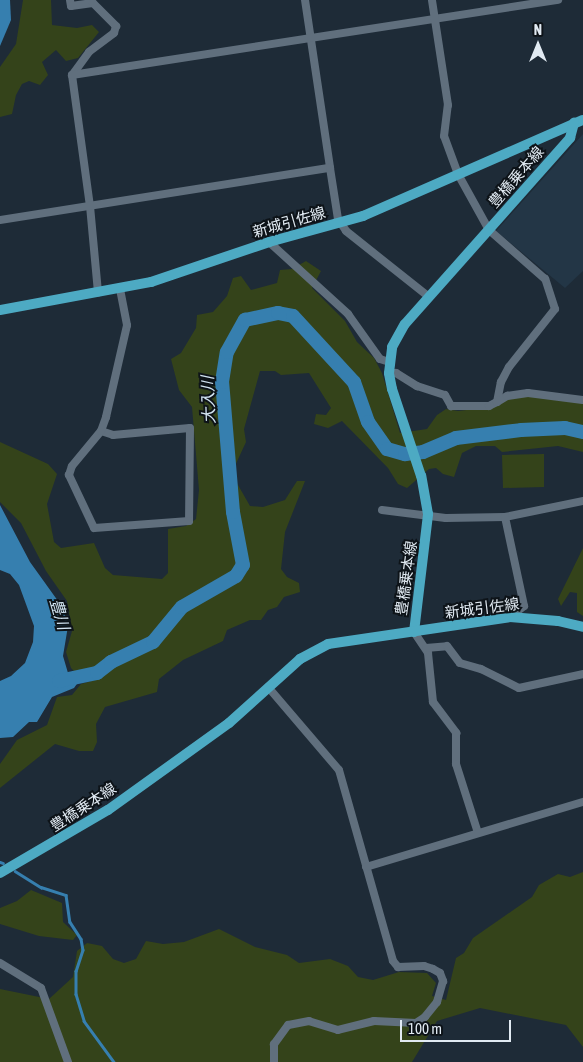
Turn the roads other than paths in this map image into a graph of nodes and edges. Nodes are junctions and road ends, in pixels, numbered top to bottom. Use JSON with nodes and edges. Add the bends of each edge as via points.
{"nodes":[{"id":1,"x":70,"y":0,"type":"edge"},
{"id":2,"x":305,"y":0,"type":"edge"},
{"id":3,"x":432,"y":0,"type":"edge"},
{"id":4,"x":558,"y":0,"type":"edge"},
{"id":5,"x":435,"y":19,"type":"junction"},
{"id":6,"x":309,"y":39,"type":"junction"},
{"id":7,"x":72,"y":76,"type":"junction"},
{"id":8,"x":578,"y":121,"type":"edge"},
{"id":9,"x":330,"y":168,"type":"junction"},
{"id":10,"x":459,"y":176,"type":"junction"},
{"id":11,"x":90,"y":206,"type":"junction"},
{"id":12,"x":0,"y":220,"type":"edge"},
{"id":13,"x":339,"y":222,"type":"junction"},
{"id":14,"x":489,"y":230,"type":"junction"},
{"id":15,"x":268,"y":242,"type":"junction"},
{"id":16,"x":120,"y":288,"type":"junction"},
{"id":17,"x":98,"y":292,"type":"junction"},
{"id":18,"x":429,"y":297,"type":"junction"},
{"id":19,"x":0,"y":310,"type":"edge"},
{"id":20,"x":389,"y":368,"type":"junction"},
{"id":21,"x":583,"y":400,"type":"edge"},
{"id":22,"x":497,"y":402,"type":"junction"},
{"id":23,"x":101,"y":431,"type":"junction"},
{"id":24,"x":583,"y":501,"type":"edge"},
{"id":25,"x":382,"y":510,"type":"dead end"},
{"id":26,"x":428,"y":514,"type":"junction"},
{"id":27,"x":505,"y":517,"type":"junction"},
{"id":28,"x":510,"y":618,"type":"junction"},
{"id":29,"x":583,"y":627,"type":"edge"},
{"id":30,"x":414,"y":632,"type":"junction"},
{"id":31,"x":426,"y":648,"type":"junction"},
{"id":32,"x":583,"y":674,"type":"edge"},
{"id":33,"x":268,"y":687,"type":"junction"},
{"id":34,"x":583,"y":802,"type":"edge"},
{"id":35,"x":478,"y":833,"type":"junction"},
{"id":36,"x":366,"y":867,"type":"junction"},
{"id":37,"x":0,"y":873,"type":"edge"},
{"id":38,"x":0,"y":963,"type":"edge"},
{"id":39,"x":68,"y":1062,"type":"edge"},
{"id":40,"x":274,"y":1062,"type":"edge"}],
"edges":[{"from":1,"to":7,"type":"street","via":[[71,6],[93,3],[116,26],[114,33],[89,52]]},
{"from":2,"to":6,"type":"street"},
{"from":3,"to":5,"type":"street"},
{"from":4,"to":5,"type":"street"},
{"from":5,"to":6,"type":"street"},
{"from":5,"to":10,"type":"street","via":[[448,105],[444,136]]},
{"from":6,"to":7,"type":"street"},
{"from":6,"to":9,"type":"street"},
{"from":7,"to":11,"type":"street"},
{"from":8,"to":10,"type":"main road","name":"新城引佐線"},
{"from":8,"to":14,"type":"main road","name":"豊橋乗本線","via":[[570,138]]},
{"from":9,"to":11,"type":"street"},
{"from":9,"to":13,"type":"street"},
{"from":10,"to":13,"type":"main road","name":"新城引佐線","via":[[363,216]]},
{"from":10,"to":14,"type":"street"},
{"from":11,"to":12,"type":"street"},
{"from":11,"to":17,"type":"street"},
{"from":13,"to":15,"type":"main road","name":"新城引佐線"},
{"from":13,"to":18,"type":"street","via":[[346,232]]},
{"from":14,"to":18,"type":"main road","name":"豊橋乗本線"},
{"from":14,"to":22,"type":"street","via":[[545,279],[555,309],[509,367],[501,382]]},
{"from":15,"to":16,"type":"main road","name":"新城引佐線","via":[[174,276]]},
{"from":15,"to":20,"type":"street","via":[[348,314]]},
{"from":16,"to":17,"type":"main road","name":"新城引佐線"},
{"from":16,"to":23,"type":"street","via":[[127,325]]},
{"from":17,"to":19,"type":"main road","name":"新城引佐線"},
{"from":18,"to":20,"type":"main road","name":"豊橋乗本線","via":[[399,333]]},
{"from":20,"to":22,"type":"street","via":[[417,386],[445,395],[451,406],[483,406]]},
{"from":20,"to":26,"type":"main road","name":"豊橋乗本線","via":[[421,476]]},
{"from":21,"to":22,"type":"street","via":[[528,393],[507,396]]},
{"from":23,"to":23,"type":"street","via":[[69,474],[94,528],[189,522],[190,428],[113,435]]},
{"from":24,"to":27,"type":"street"},
{"from":25,"to":26,"type":"street"},
{"from":26,"to":27,"type":"street"},
{"from":26,"to":30,"type":"main road","name":"豊橋乗本線"},
{"from":27,"to":28,"type":"street","via":[[524,606]]},
{"from":28,"to":29,"type":"main road","name":"新城引佐線","via":[[558,621]]},
{"from":28,"to":30,"type":"main road","name":"新城引佐線"},
{"from":30,"to":31,"type":"street","via":[[414,638]]},
{"from":30,"to":33,"type":"main road","name":"豊橋乗本線","via":[[328,644],[300,659]]},
{"from":31,"to":32,"type":"street","via":[[447,646],[460,663],[481,669],[519,688]]},
{"from":31,"to":35,"type":"street","via":[[433,702],[456,733],[456,764]]},
{"from":33,"to":36,"type":"street","via":[[339,770]]},
{"from":33,"to":37,"type":"main road","name":"豊橋乗本線","via":[[229,723],[108,810]]},
{"from":34,"to":35,"type":"street"},
{"from":35,"to":36,"type":"street"},
{"from":36,"to":40,"type":"street","via":[[393,961],[398,967],[434,969],[440,973],[442,991],[425,1017],[408,1024],[374,1021],[338,1030],[309,1021],[288,1025],[274,1044]]},
{"from":38,"to":39,"type":"street","via":[[41,988]]}]}
